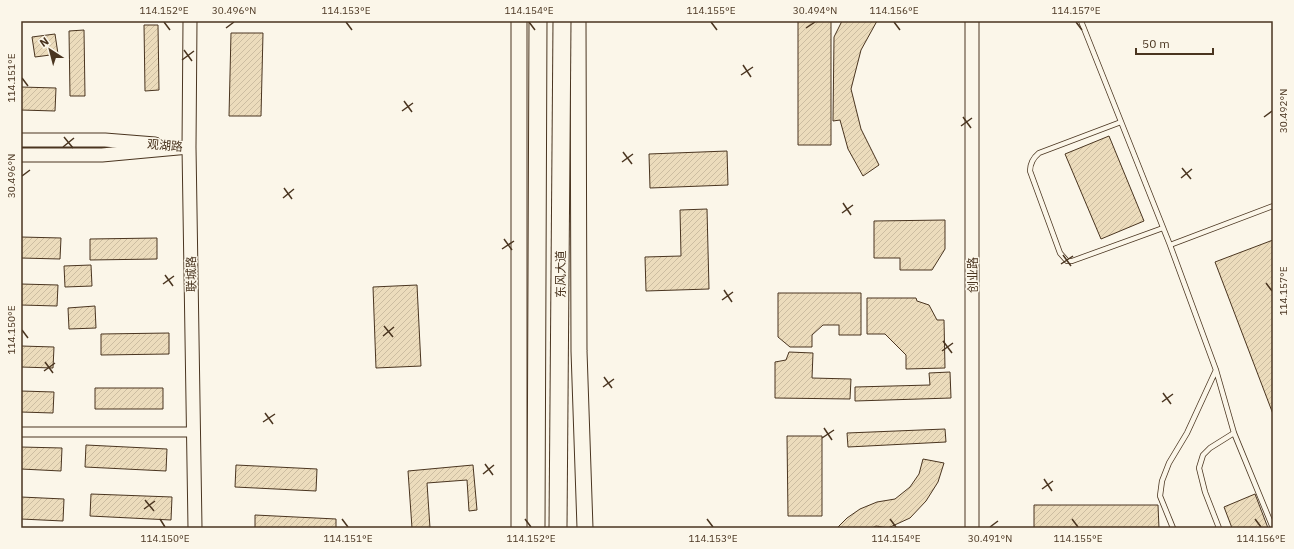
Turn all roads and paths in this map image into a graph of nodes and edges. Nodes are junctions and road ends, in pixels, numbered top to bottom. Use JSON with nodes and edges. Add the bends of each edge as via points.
{"nodes":[{"id":1,"x":190,"y":21,"type":"edge"},
{"id":2,"x":519,"y":21,"type":"edge"},
{"id":3,"x":538,"y":21,"type":"edge"},
{"id":4,"x":562,"y":21,"type":"edge"},
{"id":5,"x":578,"y":21,"type":"edge"},
{"id":6,"x":972,"y":21,"type":"edge"},
{"id":7,"x":1081,"y":21,"type":"edge"},
{"id":8,"x":1121,"y":122,"type":"junction"},
{"id":9,"x":21,"y":140,"type":"edge"},
{"id":10,"x":189,"y":147,"type":"junction"},
{"id":11,"x":21,"y":155,"type":"edge"},
{"id":12,"x":1273,"y":206,"type":"edge"},
{"id":13,"x":1163,"y":228,"type":"junction"},
{"id":14,"x":1170,"y":245,"type":"junction"},
{"id":15,"x":1216,"y":370,"type":"junction"},
{"id":16,"x":21,"y":432,"type":"edge"},
{"id":17,"x":195,"y":432,"type":"junction"},
{"id":18,"x":1234,"y":432,"type":"junction"},
{"id":19,"x":195,"y":528,"type":"edge"},
{"id":20,"x":519,"y":528,"type":"edge"},
{"id":21,"x":536,"y":528,"type":"edge"},
{"id":22,"x":558,"y":528,"type":"edge"},
{"id":23,"x":585,"y":528,"type":"edge"},
{"id":24,"x":972,"y":528,"type":"edge"},
{"id":25,"x":1173,"y":528,"type":"edge"},
{"id":26,"x":1219,"y":528,"type":"edge"},
{"id":27,"x":1273,"y":528,"type":"edge"}],
"edges":[{"from":1,"to":10,"type":"main road","name":"联城路"},
{"from":2,"to":20,"type":"main road"},
{"from":3,"to":21,"type":"highway","name":"东风大道"},
{"from":4,"to":22,"type":"highway","name":"东风大道","bridge":true},
{"from":5,"to":23,"type":"main road","via":[[579,351]]},
{"from":6,"to":24,"type":"main road","name":"创业路"},
{"from":7,"to":8,"type":"lane"},
{"from":8,"to":13,"type":"lane"},
{"from":8,"to":13,"type":"lane","via":[[1034,157],[1030,171],[1060,253],[1072,261]]},
{"from":9,"to":10,"type":"main road","name":"观湖路","via":[[105,140]]},
{"from":10,"to":11,"type":"main road","name":"观湖路","via":[[102,155]]},
{"from":10,"to":17,"type":"main road","name":"联城路"},
{"from":12,"to":14,"type":"lane"},
{"from":13,"to":14,"type":"lane"},
{"from":14,"to":15,"type":"lane"},
{"from":15,"to":18,"type":"lane"},
{"from":15,"to":25,"type":"lane","via":[[1162,481],[1160,496]]},
{"from":16,"to":17,"type":"street"},
{"from":17,"to":19,"type":"main road","name":"联城路"},
{"from":18,"to":26,"type":"lane","via":[[1203,455],[1198,468]]},
{"from":18,"to":27,"type":"lane"}]}
